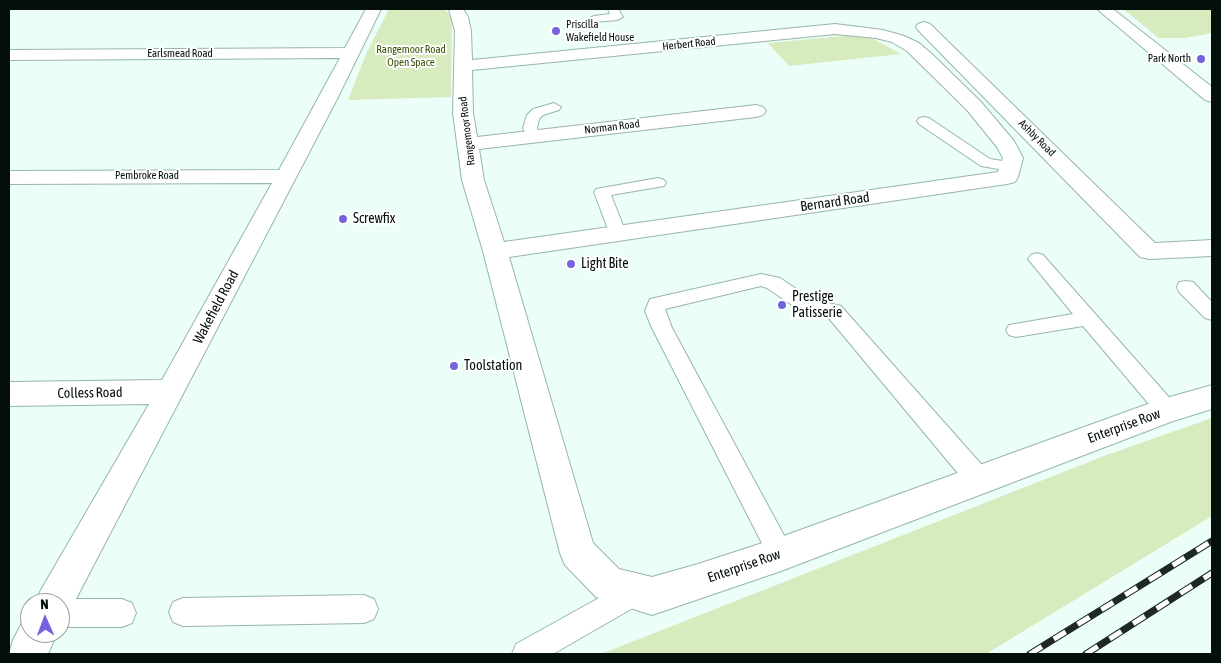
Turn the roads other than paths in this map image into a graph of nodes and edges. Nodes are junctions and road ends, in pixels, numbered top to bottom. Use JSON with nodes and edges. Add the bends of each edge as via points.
{"nodes":[{"id":1,"x":373,"y":9,"type":"edge"},
{"id":2,"x":456,"y":9,"type":"edge"},
{"id":3,"x":613,"y":9,"type":"edge"},
{"id":4,"x":1104,"y":9,"type":"edge"},
{"id":5,"x":594,"y":19,"type":"dead end"},
{"id":6,"x":924,"y":27,"type":"dead end"},
{"id":7,"x":350,"y":53,"type":"junction"},
{"id":8,"x":9,"y":55,"type":"edge"},
{"id":9,"x":462,"y":66,"type":"junction"},
{"id":10,"x":1212,"y":96,"type":"edge"},
{"id":11,"x":554,"y":108,"type":"dead end"},
{"id":12,"x":756,"y":111,"type":"dead end"},
{"id":13,"x":924,"y":122,"type":"dead end"},
{"id":14,"x":533,"y":136,"type":"junction"},
{"id":15,"x":467,"y":144,"type":"junction"},
{"id":16,"x":1010,"y":166,"type":"junction"},
{"id":17,"x":286,"y":176,"type":"junction"},
{"id":18,"x":9,"y":177,"type":"edge"},
{"id":19,"x":658,"y":183,"type":"dead end"},
{"id":20,"x":617,"y":233,"type":"junction"},
{"id":21,"x":1212,"y":248,"type":"edge"},
{"id":22,"x":495,"y":251,"type":"junction"},
{"id":23,"x":1037,"y":259,"type":"dead end"},
{"id":24,"x":1186,"y":287,"type":"dead end"},
{"id":25,"x":1212,"y":313,"type":"edge"},
{"id":26,"x":1089,"y":318,"type":"junction"},
{"id":27,"x":1016,"y":330,"type":"dead end"},
{"id":28,"x":170,"y":392,"type":"junction"},
{"id":29,"x":9,"y":394,"type":"edge"},
{"id":30,"x":1212,"y":398,"type":"edge"},
{"id":31,"x":1167,"y":410,"type":"junction"},
{"id":32,"x":980,"y":481,"type":"junction"},
{"id":33,"x":781,"y":554,"type":"junction"},
{"id":34,"x":635,"y":591,"type":"junction"},
{"id":35,"x":59,"y":593,"type":"edge"},
{"id":36,"x":364,"y":609,"type":"dead end"},
{"id":37,"x":183,"y":612,"type":"dead end"},
{"id":38,"x":70,"y":613,"type":"edge"},
{"id":39,"x":122,"y":613,"type":"dead end"},
{"id":40,"x":526,"y":654,"type":"edge"}],
"edges":[{"from":1,"to":7,"type":"street","name":"Wakefield Road"},
{"from":2,"to":9,"type":"street","name":"Rangemoor Road","via":[[463,31]]},
{"from":3,"to":5,"type":"lane","via":[[617,17]]},
{"from":4,"to":10,"type":"street"},
{"from":6,"to":21,"type":"street","name":"Ashby Road","via":[[1149,251]]},
{"from":7,"to":8,"type":"street","name":"Earlsmead Road"},
{"from":7,"to":17,"type":"street","name":"Wakefield Road"},
{"from":9,"to":15,"type":"street","name":"Rangemoor Road"},
{"from":9,"to":16,"type":"street","name":"Herbert Road","via":[[835,29],[877,32],[913,48],[974,106],[1007,145],[1013,158]]},
{"from":11,"to":14,"type":"lane","via":[[538,112],[532,118],[530,128]]},
{"from":12,"to":14,"type":"street","name":"Norman Road"},
{"from":13,"to":16,"type":"lane","via":[[986,163]]},
{"from":14,"to":15,"type":"street","name":"Norman Road"},
{"from":15,"to":22,"type":"street","name":"Rangemoor Road","via":[[473,180]]},
{"from":16,"to":20,"type":"street","name":"Bernard Road","via":[[1007,177]]},
{"from":17,"to":18,"type":"street","name":"Pembroke Road"},
{"from":17,"to":28,"type":"street","name":"Wakefield Road"},
{"from":19,"to":20,"type":"lane","via":[[602,192]]},
{"from":20,"to":22,"type":"street","name":"Bernard Road"},
{"from":22,"to":34,"type":"street","name":"Enterprise Row","via":[[578,553],[608,584]]},
{"from":23,"to":26,"type":"lane"},
{"from":24,"to":25,"type":"lane"},
{"from":26,"to":27,"type":"lane"},
{"from":26,"to":31,"type":"lane"},
{"from":28,"to":29,"type":"street","name":"Colless Road"},
{"from":28,"to":35,"type":"street","name":"Wakefield Road"},
{"from":30,"to":31,"type":"street","name":"Enterprise Row"},
{"from":31,"to":32,"type":"street","name":"Enterprise Row"},
{"from":32,"to":33,"type":"street","name":"Enterprise Row"},
{"from":32,"to":33,"type":"lane","via":[[834,311],[805,304],[774,283],[761,280],[657,304],[655,311],[662,328]]},
{"from":33,"to":34,"type":"street","name":"Enterprise Row","via":[[652,596]]},
{"from":34,"to":40,"type":"lane"},
{"from":36,"to":37,"type":"lane"},
{"from":38,"to":39,"type":"lane"}]}
